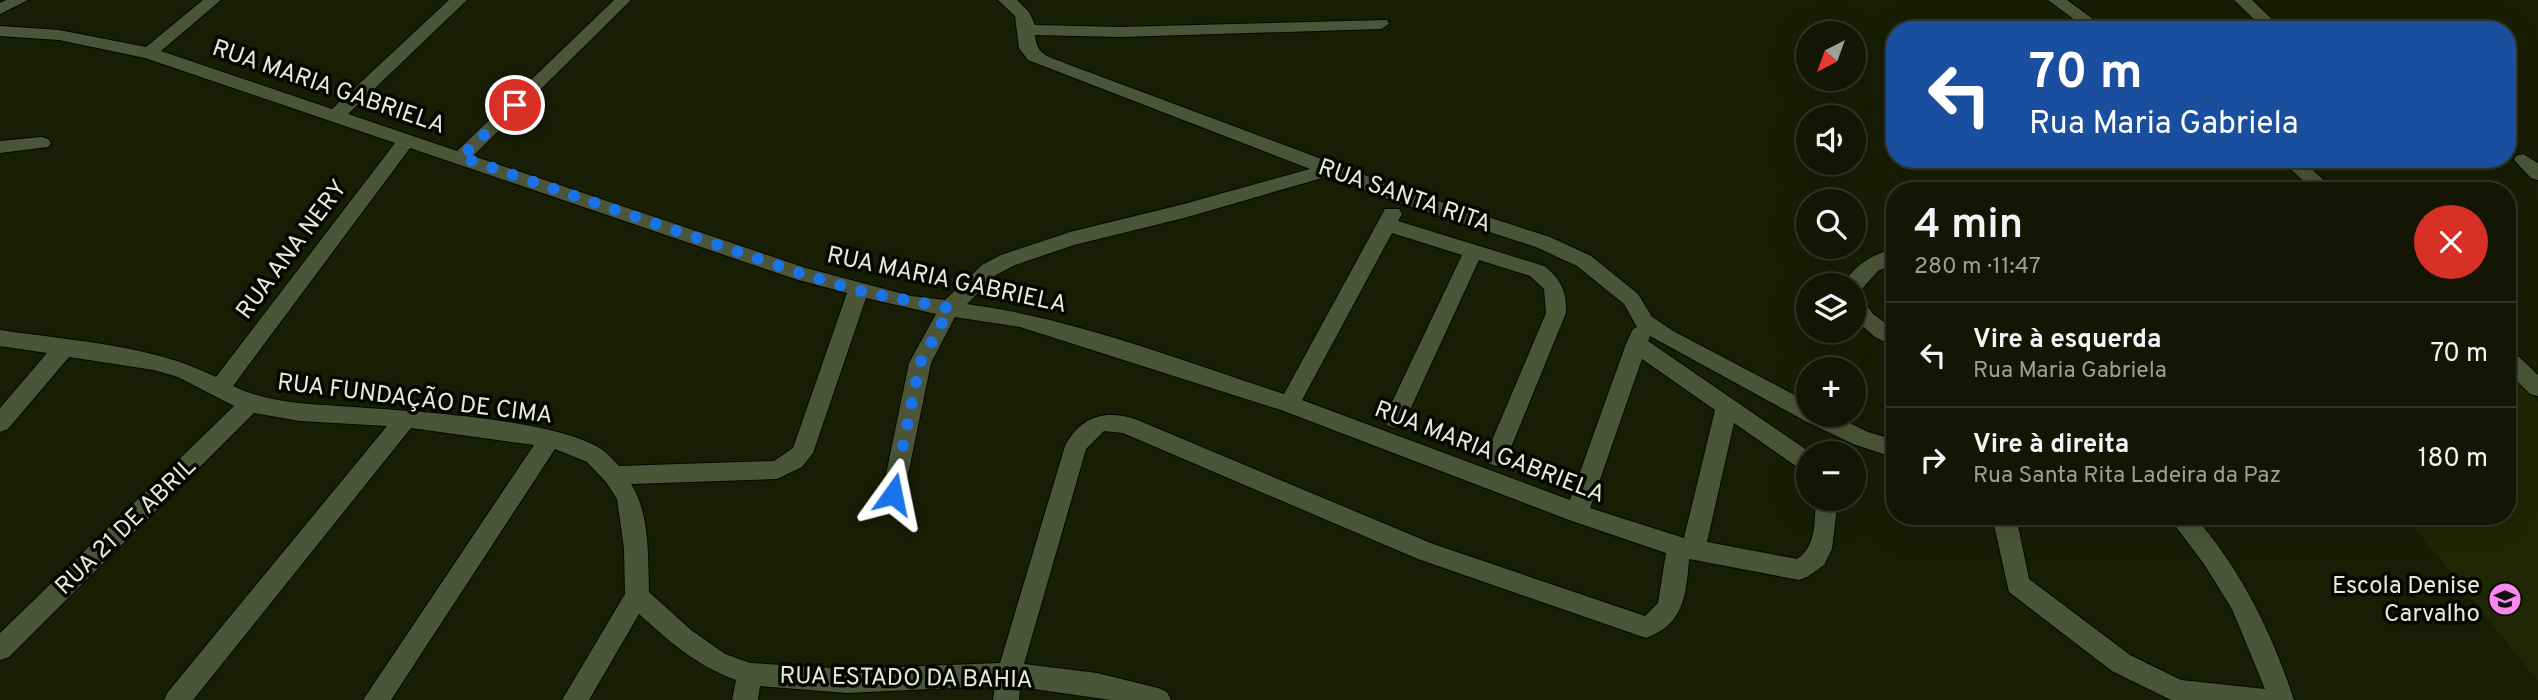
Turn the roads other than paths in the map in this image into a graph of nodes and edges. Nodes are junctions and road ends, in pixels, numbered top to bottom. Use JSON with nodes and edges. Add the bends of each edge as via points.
{"nodes":[{"id":1,"x":20,"y":0,"type":"edge"},
{"id":2,"x":213,"y":0,"type":"edge"},
{"id":3,"x":459,"y":0,"type":"edge"},
{"id":4,"x":623,"y":0,"type":"edge"},
{"id":5,"x":1006,"y":0,"type":"edge"},
{"id":6,"x":2056,"y":0,"type":"edge"},
{"id":7,"x":2242,"y":0,"type":"edge"},
{"id":8,"x":0,"y":9,"type":"edge"},
{"id":9,"x":2087,"y":21,"type":"edge"},
{"id":10,"x":2265,"y":21,"type":"edge"},
{"id":11,"x":1381,"y":24,"type":"dead end"},
{"id":12,"x":1027,"y":30,"type":"junction"},
{"id":13,"x":0,"y":32,"type":"edge"},
{"id":14,"x":149,"y":53,"type":"junction"},
{"id":15,"x":335,"y":116,"type":"junction"},
{"id":16,"x":405,"y":142,"type":"junction"},
{"id":17,"x":42,"y":143,"type":"dead end"},
{"id":18,"x":0,"y":147,"type":"edge"},
{"id":19,"x":461,"y":157,"type":"junction"},
{"id":20,"x":2523,"y":160,"type":"dead end"},
{"id":21,"x":2299,"y":168,"type":"edge"},
{"id":22,"x":1332,"y":169,"type":"junction"},
{"id":23,"x":2538,"y":174,"type":"edge"},
{"id":24,"x":2316,"y":182,"type":"edge"},
{"id":25,"x":1400,"y":196,"type":"junction"},
{"id":26,"x":1386,"y":225,"type":"junction"},
{"id":27,"x":1474,"y":250,"type":"junction"},
{"id":28,"x":1886,"y":259,"type":"edge"},
{"id":29,"x":1860,"y":273,"type":"edge"},
{"id":30,"x":859,"y":289,"type":"junction"},
{"id":31,"x":950,"y":308,"type":"junction"},
{"id":32,"x":1866,"y":320,"type":"edge"},
{"id":33,"x":1645,"y":322,"type":"junction"},
{"id":34,"x":1886,"y":334,"type":"edge"},
{"id":35,"x":0,"y":338,"type":"edge"},
{"id":36,"x":1636,"y":344,"type":"junction"},
{"id":37,"x":65,"y":346,"type":"junction"},
{"id":38,"x":2516,"y":366,"type":"edge"},
{"id":39,"x":2535,"y":383,"type":"edge"},
{"id":40,"x":220,"y":387,"type":"junction"},
{"id":41,"x":250,"y":404,"type":"junction"},
{"id":42,"x":1289,"y":404,"type":"junction"},
{"id":43,"x":1796,"y":406,"type":"edge"},
{"id":44,"x":1727,"y":407,"type":"junction"},
{"id":45,"x":406,"y":419,"type":"junction"},
{"id":46,"x":1395,"y":419,"type":"dead end"},
{"id":47,"x":0,"y":423,"type":"edge"},
{"id":48,"x":1838,"y":427,"type":"edge"},
{"id":49,"x":551,"y":438,"type":"junction"},
{"id":50,"x":1886,"y":446,"type":"edge"},
{"id":51,"x":1796,"y":455,"type":"edge"},
{"id":52,"x":1496,"y":457,"type":"dead end"},
{"id":53,"x":614,"y":475,"type":"junction"},
{"id":54,"x":893,"y":494,"type":"dead end"},
{"id":55,"x":1826,"y":511,"type":"edge"},
{"id":56,"x":1577,"y":513,"type":"junction"},
{"id":57,"x":2006,"y":525,"type":"edge"},
{"id":58,"x":2188,"y":525,"type":"edge"},
{"id":59,"x":1685,"y":549,"type":"junction"},
{"id":60,"x":636,"y":596,"type":"junction"},
{"id":61,"x":0,"y":649,"type":"edge"},
{"id":62,"x":750,"y":674,"type":"junction"},
{"id":63,"x":1009,"y":674,"type":"junction"},
{"id":64,"x":846,"y":690,"type":"edge"},
{"id":65,"x":177,"y":700,"type":"edge"},
{"id":66,"x":376,"y":700,"type":"edge"},
{"id":67,"x":575,"y":700,"type":"edge"},
{"id":68,"x":745,"y":700,"type":"edge"},
{"id":69,"x":1006,"y":700,"type":"edge"},
{"id":70,"x":1158,"y":700,"type":"edge"},
{"id":71,"x":2263,"y":700,"type":"edge"},
{"id":72,"x":2281,"y":700,"type":"edge"}],
"edges":[{"from":1,"to":8,"type":"street"},
{"from":2,"to":14,"type":"street"},
{"from":3,"to":15,"type":"street"},
{"from":4,"to":19,"type":"street"},
{"from":5,"to":12,"type":"street","name":"RUA SANTA RITA","via":[[1022,11]]},
{"from":6,"to":9,"type":"street"},
{"from":7,"to":10,"type":"street"},
{"from":11,"to":12,"type":"street","via":[[1120,32]]},
{"from":12,"to":22,"type":"street","name":"RUA SANTA RITA","via":[[1028,48],[1034,56],[1060,68]]},
{"from":13,"to":14,"type":"street","name":"RUA MARIA GABRIELA","via":[[59,34]]},
{"from":14,"to":15,"type":"street","name":"RUA MARIA GABRIELA"},
{"from":15,"to":16,"type":"street","name":"RUA MARIA GABRIELA"},
{"from":16,"to":19,"type":"street","name":"RUA MARIA GABRIELA"},
{"from":16,"to":40,"type":"street","name":"RUA ANA NERY"},
{"from":17,"to":18,"type":"street"},
{"from":19,"to":30,"type":"street","name":"RUA MARIA GABRIELA","via":[[802,274]]},
{"from":20,"to":23,"type":"street"},
{"from":21,"to":24,"type":"street"},
{"from":22,"to":25,"type":"street","name":"RUA SANTA RITA"},
{"from":22,"to":31,"type":"street","via":[[1008,260],[989,271]]},
{"from":25,"to":26,"type":"street"},
{"from":25,"to":33,"type":"street","name":"RUA SANTA RITA","via":[[1543,242],[1584,261],[1631,299]]},
{"from":26,"to":27,"type":"street"},
{"from":26,"to":42,"type":"street"},
{"from":27,"to":46,"type":"street"},
{"from":27,"to":52,"type":"street","via":[[1537,271],[1552,282],[1556,297],[1556,313]]},
{"from":28,"to":29,"type":"street"},
{"from":30,"to":31,"type":"street","name":"RUA MARIA GABRIELA"},
{"from":30,"to":53,"type":"street","via":[[802,453],[794,461],[776,470]]},
{"from":31,"to":42,"type":"street","name":"RUA MARIA GABRIELA","via":[[1020,319]]},
{"from":31,"to":54,"type":"street","via":[[920,363]]},
{"from":32,"to":34,"type":"street"},
{"from":33,"to":36,"type":"street"},
{"from":33,"to":43,"type":"street","name":"RUA SANTA RITA"},
{"from":35,"to":37,"type":"street","name":"RUA FUNDAÇÃO DE CIMA"},
{"from":36,"to":44,"type":"street"},
{"from":36,"to":56,"type":"street"},
{"from":37,"to":40,"type":"street","name":"RUA FUNDAÇÃO DE CIMA","via":[[154,362]]},
{"from":37,"to":47,"type":"street"},
{"from":38,"to":39,"type":"street"},
{"from":40,"to":41,"type":"street","name":"RUA FUNDAÇÃO DE CIMA"},
{"from":41,"to":45,"type":"street","name":"RUA FUNDAÇÃO DE CIMA"},
{"from":41,"to":61,"type":"street","name":"RUA 21 DE ABRIL"},
{"from":42,"to":56,"type":"street","name":"RUA MARIA GABRIELA"},
{"from":44,"to":51,"type":"street"},
{"from":44,"to":59,"type":"street"},
{"from":45,"to":49,"type":"street","name":"RUA FUNDAÇÃO DE CIMA"},
{"from":45,"to":65,"type":"street"},
{"from":48,"to":50,"type":"street"},
{"from":49,"to":53,"type":"street","name":"RUA FUNDAÇÃO DE CIMA","via":[[595,456]]},
{"from":49,"to":66,"type":"street"},
{"from":53,"to":60,"type":"street","name":"RUA FUNDAÇÃO DE CIMA","via":[[628,498],[636,548]]},
{"from":55,"to":59,"type":"street","name":"RUA MARIA GABRIELA","via":[[1821,555],[1799,570]]},
{"from":56,"to":59,"type":"street","name":"RUA MARIA GABRIELA"},
{"from":57,"to":71,"type":"street","via":[[2018,585],[2121,663],[2178,691]]},
{"from":58,"to":72,"type":"street","via":[[2232,587],[2266,651]]},
{"from":59,"to":63,"type":"street","via":[[1668,611],[1646,627],[1426,552],[1109,420],[1085,432],[1076,446]]},
{"from":60,"to":62,"type":"street","name":"RUA ESTADO DA BAHIA","via":[[682,638],[717,662]]},
{"from":60,"to":67,"type":"street"},
{"from":62,"to":64,"type":"street","name":"RUA ESTADO DA BAHIA"},
{"from":62,"to":68,"type":"street"},
{"from":63,"to":64,"type":"street","name":"RUA ESTADO DA BAHIA"},
{"from":63,"to":69,"type":"street"},
{"from":63,"to":70,"type":"street","name":"RUA ESTADO DA BAHIA","via":[[1097,685]]}]}
